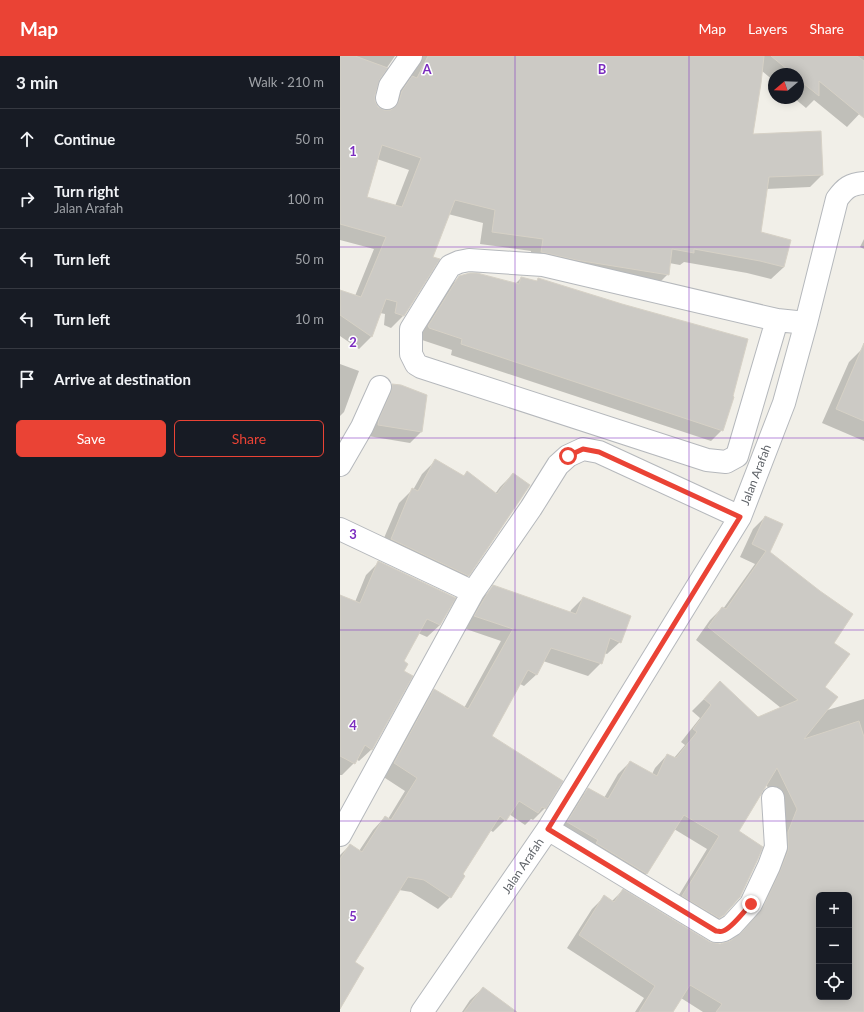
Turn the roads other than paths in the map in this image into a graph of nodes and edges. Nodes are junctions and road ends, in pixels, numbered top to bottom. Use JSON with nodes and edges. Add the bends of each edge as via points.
{"nodes":[{"id":1,"x":411,"y":56,"type":"edge"},
{"id":2,"x":387,"y":98,"type":"dead end"},
{"id":3,"x":864,"y":183,"type":"edge"},
{"id":4,"x":777,"y":320,"type":"junction"},
{"id":5,"x":806,"y":323,"type":"junction"},
{"id":6,"x":380,"y":387,"type":"dead end"},
{"id":7,"x":340,"y":465,"type":"edge"},
{"id":8,"x":740,"y":517,"type":"junction"},
{"id":9,"x":340,"y":529,"type":"edge"},
{"id":10,"x":473,"y":592,"type":"junction"},
{"id":11,"x":773,"y":798,"type":"dead end"},
{"id":12,"x":548,"y":829,"type":"junction"},
{"id":13,"x":340,"y":835,"type":"edge"},
{"id":14,"x":422,"y":1012,"type":"edge"}],
"edges":[{"from":1,"to":2,"type":"street","via":[[390,86]]},
{"from":3,"to":5,"type":"street","name":"Jalan Arafah","via":[[845,189],[837,199]]},
{"from":4,"to":4,"type":"street","via":[[543,265],[469,260],[450,266],[411,329],[411,354],[421,368],[706,460],[726,462],[737,456]]},
{"from":4,"to":5,"type":"street"},
{"from":5,"to":8,"type":"street","name":"Jalan Arafah","via":[[784,403]]},
{"from":6,"to":7,"type":"street","via":[[362,427]]},
{"from":8,"to":10,"type":"street","via":[[599,452],[583,449],[568,456],[558,465]]},
{"from":8,"to":12,"type":"street","name":"Jalan Arafah"},
{"from":9,"to":10,"type":"street"},
{"from":10,"to":13,"type":"street"},
{"from":11,"to":12,"type":"street","via":[[776,847],[751,904],[732,925],[720,931],[716,931]]},
{"from":12,"to":14,"type":"street","name":"Jalan Arafah"}]}
